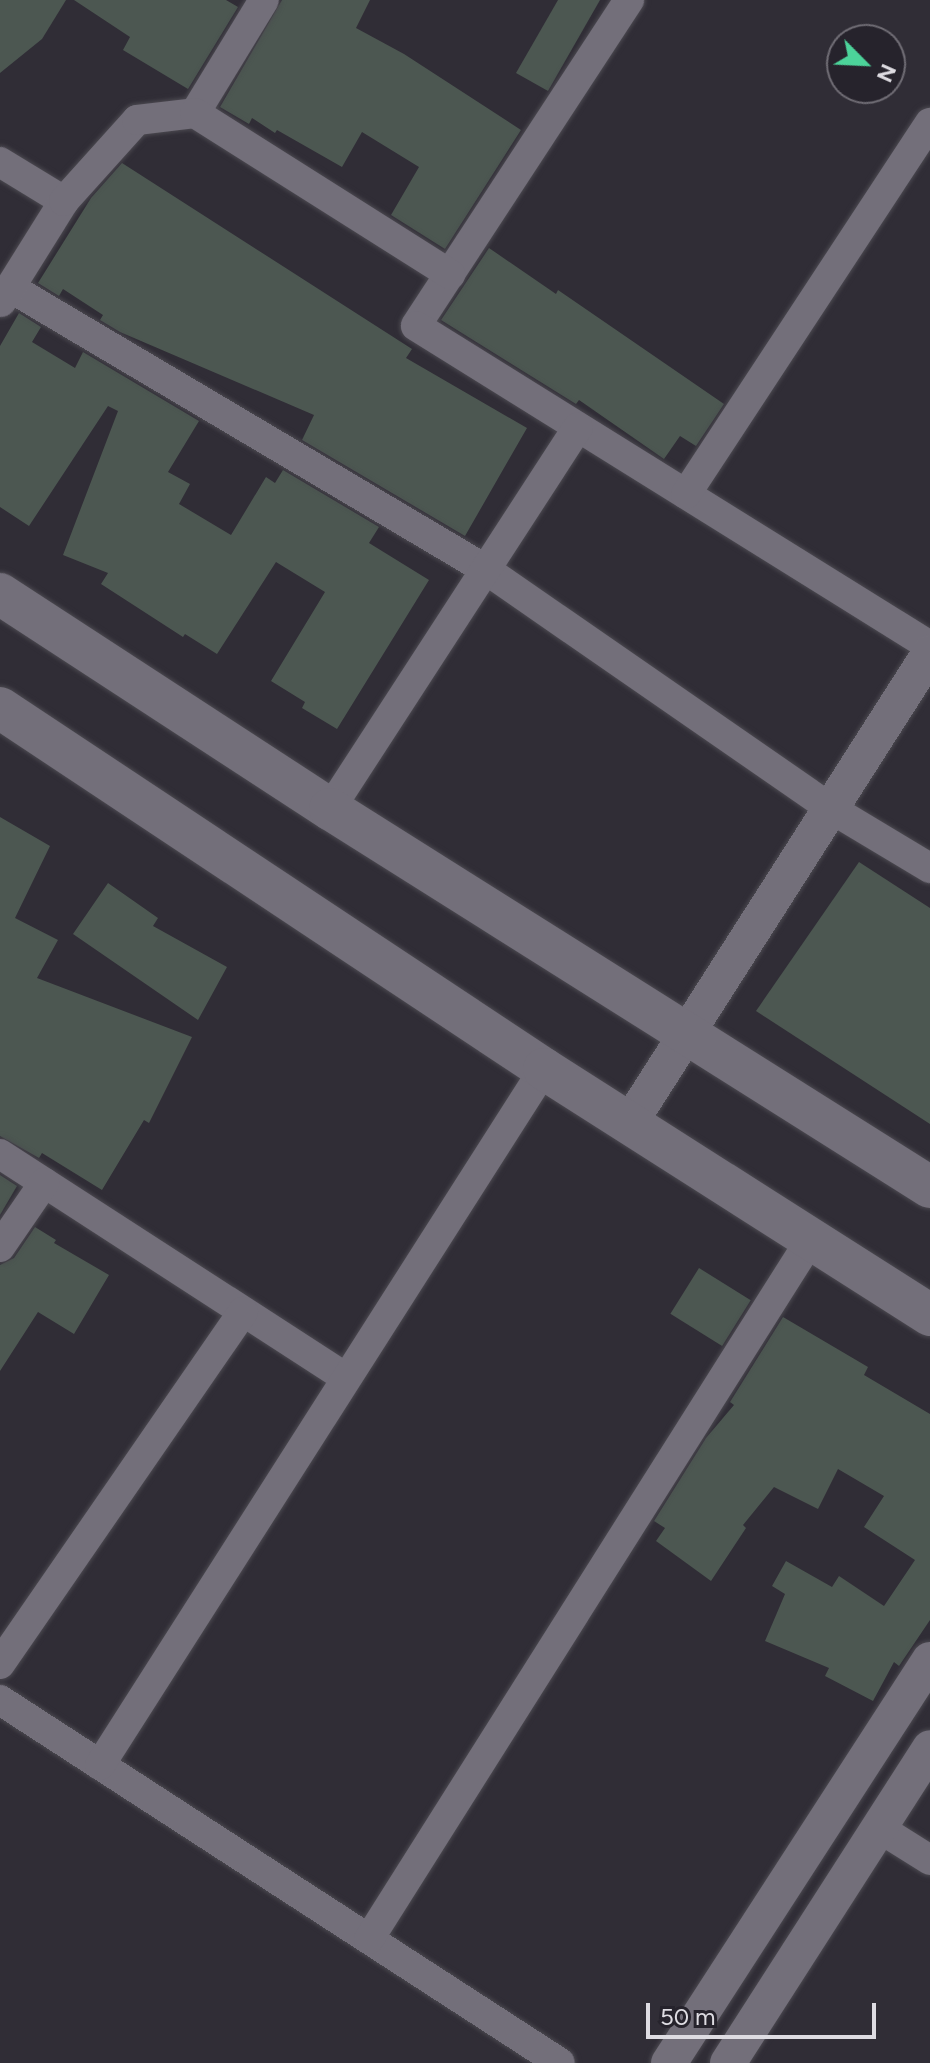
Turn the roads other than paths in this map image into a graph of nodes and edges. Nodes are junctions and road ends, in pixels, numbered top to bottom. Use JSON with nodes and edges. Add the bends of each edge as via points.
{"nodes":[{"id":1,"x":264,"y":0,"type":"edge"},
{"id":2,"x":629,"y":0,"type":"edge"},
{"id":3,"x":195,"y":113,"type":"junction"},
{"id":4,"x":926,"y":138,"type":"edge"},
{"id":5,"x":0,"y":162,"type":"edge"},
{"id":6,"x":64,"y":201,"type":"junction"},
{"id":7,"x":450,"y":274,"type":"junction"},
{"id":8,"x":5,"y":296,"type":"edge"},
{"id":9,"x":578,"y":427,"type":"junction"},
{"id":10,"x":686,"y":494,"type":"junction"},
{"id":11,"x":485,"y":569,"type":"junction"},
{"id":12,"x":0,"y":594,"type":"edge"},
{"id":13,"x":930,"y":646,"type":"edge"},
{"id":14,"x":930,"y":653,"type":"edge"},
{"id":15,"x":0,"y":708,"type":"edge"},
{"id":16,"x":830,"y":808,"type":"junction"},
{"id":17,"x":330,"y":809,"type":"junction"},
{"id":18,"x":930,"y":868,"type":"edge"},
{"id":19,"x":686,"y":1033,"type":"junction"},
{"id":20,"x":544,"y":1069,"type":"junction"},
{"id":21,"x":629,"y":1124,"type":"junction"},
{"id":22,"x":0,"y":1154,"type":"edge"},
{"id":23,"x":44,"y":1183,"type":"junction"},
{"id":24,"x":930,"y":1187,"type":"edge"},
{"id":25,"x":811,"y":1239,"type":"junction"},
{"id":26,"x":0,"y":1247,"type":"edge"},
{"id":27,"x":243,"y":1312,"type":"junction"},
{"id":28,"x":930,"y":1315,"type":"edge"},
{"id":29,"x":346,"y":1378,"type":"junction"},
{"id":30,"x":930,"y":1660,"type":"edge"},
{"id":31,"x":0,"y":1664,"type":"edge"},
{"id":32,"x":0,"y":1700,"type":"edge"},
{"id":33,"x":930,"y":1748,"type":"edge"},
{"id":34,"x":100,"y":1765,"type":"junction"},
{"id":35,"x":879,"y":1828,"type":"junction"},
{"id":36,"x":930,"y":1860,"type":"edge"},
{"id":37,"x":369,"y":1939,"type":"junction"},
{"id":38,"x":560,"y":2063,"type":"edge"},
{"id":39,"x":669,"y":2063,"type":"edge"},
{"id":40,"x":728,"y":2063,"type":"edge"}],
"edges":[{"from":1,"to":3,"type":"street"},
{"from":2,"to":7,"type":"street"},
{"from":3,"to":6,"type":"street","via":[[137,120]]},
{"from":3,"to":7,"type":"street"},
{"from":4,"to":10,"type":"street"},
{"from":5,"to":6,"type":"street"},
{"from":6,"to":8,"type":"street"},
{"from":7,"to":9,"type":"street","via":[[416,326]]},
{"from":8,"to":11,"type":"street"},
{"from":9,"to":10,"type":"street"},
{"from":9,"to":11,"type":"street"},
{"from":10,"to":13,"type":"street"},
{"from":11,"to":16,"type":"street"},
{"from":11,"to":17,"type":"street"},
{"from":12,"to":17,"type":"main road"},
{"from":14,"to":16,"type":"street"},
{"from":15,"to":20,"type":"main road"},
{"from":16,"to":18,"type":"street"},
{"from":16,"to":19,"type":"street"},
{"from":17,"to":19,"type":"main road"},
{"from":19,"to":21,"type":"street"},
{"from":19,"to":24,"type":"main road"},
{"from":20,"to":21,"type":"main road"},
{"from":20,"to":29,"type":"street"},
{"from":21,"to":25,"type":"main road"},
{"from":22,"to":23,"type":"street"},
{"from":23,"to":26,"type":"street"},
{"from":23,"to":27,"type":"street"},
{"from":25,"to":28,"type":"main road"},
{"from":25,"to":37,"type":"street"},
{"from":27,"to":29,"type":"street"},
{"from":27,"to":31,"type":"street"},
{"from":29,"to":34,"type":"street"},
{"from":30,"to":39,"type":"street"},
{"from":32,"to":34,"type":"street"},
{"from":33,"to":35,"type":"street"},
{"from":34,"to":37,"type":"street"},
{"from":35,"to":36,"type":"street"},
{"from":35,"to":40,"type":"street"},
{"from":37,"to":38,"type":"street"}]}
